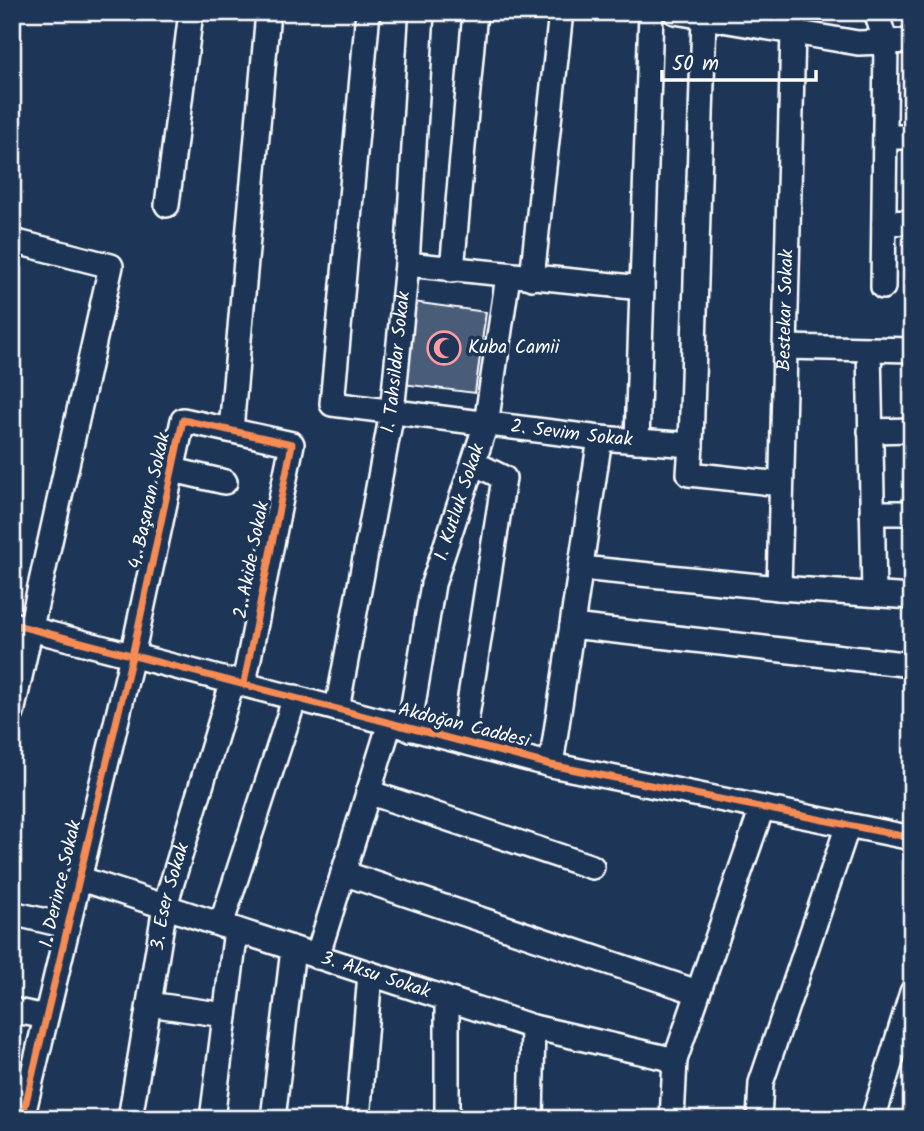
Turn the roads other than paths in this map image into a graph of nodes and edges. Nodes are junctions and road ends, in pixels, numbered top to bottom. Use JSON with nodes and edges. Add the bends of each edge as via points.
{"nodes":[{"id":1,"x":191,"y":12,"type":"edge"},
{"id":2,"x":268,"y":12,"type":"edge"},
{"id":3,"x":368,"y":12,"type":"edge"},
{"id":4,"x":422,"y":12,"type":"edge"},
{"id":5,"x":475,"y":12,"type":"edge"},
{"id":6,"x":561,"y":12,"type":"edge"},
{"id":7,"x":651,"y":12,"type":"edge"},
{"id":8,"x":876,"y":12,"type":"edge"},
{"id":9,"x":688,"y":14,"type":"edge"},
{"id":10,"x":764,"y":20,"type":"edge"},
{"id":11,"x":793,"y":32,"type":"junction"},
{"id":12,"x":912,"y":41,"type":"edge"},
{"id":13,"x":886,"y":43,"type":"junction"},
{"id":14,"x":885,"y":137,"type":"junction"},
{"id":15,"x":912,"y":137,"type":"edge"},
{"id":16,"x":167,"y":205,"type":"dead end"},
{"id":17,"x":912,"y":222,"type":"edge"},
{"id":18,"x":884,"y":223,"type":"junction"},
{"id":19,"x":13,"y":241,"type":"edge"},
{"id":20,"x":407,"y":264,"type":"junction"},
{"id":21,"x":452,"y":270,"type":"junction"},
{"id":22,"x":508,"y":276,"type":"junction"},
{"id":23,"x":532,"y":278,"type":"junction"},
{"id":24,"x":883,"y":287,"type":"dead end"},
{"id":25,"x":642,"y":288,"type":"junction"},
{"id":26,"x":786,"y":347,"type":"junction"},
{"id":27,"x":869,"y":349,"type":"junction"},
{"id":28,"x":912,"y":349,"type":"edge"},
{"id":29,"x":392,"y":412,"type":"junction"},
{"id":30,"x":486,"y":424,"type":"junction"},
{"id":31,"x":231,"y":430,"type":"junction"},
{"id":32,"x":912,"y":430,"type":"edge"},
{"id":33,"x":870,"y":431,"type":"junction"},
{"id":34,"x":600,"y":438,"type":"junction"},
{"id":35,"x":637,"y":441,"type":"junction"},
{"id":36,"x":292,"y":444,"type":"joint"},
{"id":37,"x":691,"y":444,"type":"junction"},
{"id":38,"x":474,"y":463,"type":"junction"},
{"id":39,"x":173,"y":470,"type":"junction"},
{"id":40,"x":225,"y":482,"type":"dead end"},
{"id":41,"x":782,"y":484,"type":"junction"},
{"id":42,"x":872,"y":513,"type":"junction"},
{"id":43,"x":912,"y":513,"type":"edge"},
{"id":44,"x":581,"y":568,"type":"junction"},
{"id":45,"x":779,"y":588,"type":"junction"},
{"id":46,"x":874,"y":594,"type":"junction"},
{"id":47,"x":912,"y":597,"type":"edge"},
{"id":48,"x":572,"y":626,"type":"junction"},
{"id":49,"x":22,"y":627,"type":"edge"},
{"id":50,"x":132,"y":656,"type":"junction"},
{"id":51,"x":912,"y":665,"type":"edge"},
{"id":52,"x":239,"y":682,"type":"junction"},
{"id":53,"x":295,"y":697,"type":"junction"},
{"id":54,"x":337,"y":709,"type":"junction"},
{"id":55,"x":12,"y":713,"type":"edge"},
{"id":56,"x":400,"y":726,"type":"junction"},
{"id":57,"x":463,"y":742,"type":"junction"},
{"id":58,"x":551,"y":765,"type":"junction"},
{"id":59,"x":368,"y":792,"type":"junction"},
{"id":60,"x":762,"y":808,"type":"junction"},
{"id":61,"x":848,"y":825,"type":"junction"},
{"id":62,"x":912,"y":838,"type":"edge"},
{"id":63,"x":592,"y":867,"type":"dead end"},
{"id":64,"x":343,"y":873,"type":"junction"},
{"id":65,"x":78,"y":878,"type":"junction"},
{"id":66,"x":165,"y":906,"type":"junction"},
{"id":67,"x":12,"y":913,"type":"edge"},
{"id":68,"x":66,"y":926,"type":"junction"},
{"id":69,"x":228,"y":927,"type":"junction"},
{"id":70,"x":293,"y":949,"type":"junction"},
{"id":71,"x":317,"y":957,"type":"junction"},
{"id":72,"x":370,"y":974,"type":"junction"},
{"id":73,"x":697,"y":992,"type":"junction"},
{"id":74,"x":912,"y":992,"type":"edge"},
{"id":75,"x":447,"y":1000,"type":"junction"},
{"id":76,"x":149,"y":1004,"type":"junction"},
{"id":77,"x":12,"y":1010,"type":"edge"},
{"id":78,"x":225,"y":1015,"type":"junction"},
{"id":79,"x":46,"y":1017,"type":"junction"},
{"id":80,"x":533,"y":1027,"type":"junction"},
{"id":81,"x":675,"y":1060,"type":"junction"},
{"id":82,"x":20,"y":1094,"type":"edge"},
{"id":83,"x":22,"y":1119,"type":"edge"},
{"id":84,"x":130,"y":1119,"type":"edge"},
{"id":85,"x":212,"y":1119,"type":"edge"},
{"id":86,"x":273,"y":1119,"type":"edge"},
{"id":87,"x":358,"y":1119,"type":"edge"},
{"id":88,"x":447,"y":1119,"type":"edge"},
{"id":89,"x":531,"y":1119,"type":"edge"},
{"id":90,"x":672,"y":1119,"type":"edge"},
{"id":91,"x":758,"y":1119,"type":"edge"},
{"id":92,"x":873,"y":1119,"type":"edge"}],
"edges":[{"from":1,"to":16,"type":"street"},
{"from":2,"to":31,"type":"street"},
{"from":3,"to":29,"type":"street","name":"2. Sevim Sokak","via":[[332,404]]},
{"from":4,"to":20,"type":"street","name":"1. Tahsildar Sokak"},
{"from":5,"to":21,"type":"street"},
{"from":6,"to":23,"type":"street"},
{"from":7,"to":25,"type":"street"},
{"from":8,"to":13,"type":"street"},
{"from":9,"to":10,"type":"street"},
{"from":9,"to":37,"type":"street"},
{"from":10,"to":11,"type":"street"},
{"from":11,"to":13,"type":"street"},
{"from":11,"to":26,"type":"street","name":"Bestekar Sokak"},
{"from":12,"to":13,"type":"street"},
{"from":13,"to":14,"type":"street"},
{"from":14,"to":15,"type":"street"},
{"from":14,"to":18,"type":"street"},
{"from":17,"to":18,"type":"street"},
{"from":18,"to":24,"type":"street"},
{"from":19,"to":49,"type":"street","via":[[111,266]]},
{"from":20,"to":21,"type":"street"},
{"from":20,"to":29,"type":"street","name":"1. Tahsildar Sokak"},
{"from":21,"to":22,"type":"street"},
{"from":22,"to":23,"type":"street"},
{"from":22,"to":30,"type":"street","name":"1. Kutluk Sokak"},
{"from":23,"to":25,"type":"street"},
{"from":25,"to":35,"type":"street"},
{"from":26,"to":27,"type":"street"},
{"from":26,"to":41,"type":"street","name":"Bestekar Sokak"},
{"from":27,"to":28,"type":"street"},
{"from":27,"to":33,"type":"street"},
{"from":29,"to":30,"type":"street","name":"2. Sevim Sokak"},
{"from":29,"to":54,"type":"street","name":"1. Tahsildar Sokak"},
{"from":30,"to":34,"type":"street","name":"2. Sevim Sokak"},
{"from":30,"to":38,"type":"street","name":"1. Kutluk Sokak"},
{"from":31,"to":36,"type":"street","name":"4. Başaran Sokak"},
{"from":31,"to":39,"type":"street","name":"4. Başaran Sokak","via":[[183,420]]},
{"from":32,"to":33,"type":"street"},
{"from":33,"to":42,"type":"street"},
{"from":34,"to":35,"type":"street","name":"2. Sevim Sokak"},
{"from":34,"to":44,"type":"street"},
{"from":35,"to":37,"type":"street","name":"2. Sevim Sokak"},
{"from":36,"to":52,"type":"street","name":"2. Akide Sokak"},
{"from":37,"to":41,"type":"street","via":[[689,474]]},
{"from":38,"to":56,"type":"street","name":"1. Kutluk Sokak","via":[[433,584]]},
{"from":38,"to":57,"type":"street","via":[[504,478]]},
{"from":39,"to":40,"type":"street"},
{"from":39,"to":50,"type":"street","name":"4. Başaran Sokak"},
{"from":41,"to":45,"type":"street","name":"Bestekar Sokak"},
{"from":42,"to":43,"type":"street"},
{"from":42,"to":46,"type":"street"},
{"from":44,"to":45,"type":"street"},
{"from":44,"to":48,"type":"street"},
{"from":45,"to":46,"type":"street"},
{"from":46,"to":47,"type":"street"},
{"from":48,"to":51,"type":"street"},
{"from":48,"to":58,"type":"street"},
{"from":49,"to":50,"type":"street","name":"Akdoğan Caddesi"},
{"from":49,"to":55,"type":"street"},
{"from":50,"to":52,"type":"street","name":"Akdoğan Caddesi"},
{"from":50,"to":65,"type":"street","name":"1. Derince Sokak"},
{"from":52,"to":53,"type":"street","name":"Akdoğan Caddesi"},
{"from":52,"to":66,"type":"street","name":"3. Eser Sokak"},
{"from":53,"to":54,"type":"street","name":"Akdoğan Caddesi"},
{"from":53,"to":69,"type":"street"},
{"from":54,"to":56,"type":"street","name":"Akdoğan Caddesi"},
{"from":56,"to":57,"type":"street","name":"Akdoğan Caddesi"},
{"from":56,"to":59,"type":"street","name":"1. Kutluk Sokak"},
{"from":57,"to":58,"type":"street","name":"Akdoğan Caddesi"},
{"from":58,"to":60,"type":"street","name":"Akdoğan Caddesi"},
{"from":59,"to":63,"type":"street"},
{"from":59,"to":64,"type":"street","name":"1. Kutluk Sokak"},
{"from":60,"to":61,"type":"street","name":"Akdoğan Caddesi"},
{"from":60,"to":73,"type":"street"},
{"from":61,"to":62,"type":"street","name":"Akdoğan Caddesi"},
{"from":61,"to":91,"type":"street","via":[[761,1083]]},
{"from":64,"to":71,"type":"street","name":"1. Kutluk Sokak"},
{"from":64,"to":73,"type":"street"},
{"from":65,"to":66,"type":"street","name":"3. Aksu Sokak"},
{"from":65,"to":68,"type":"street","name":"1. Derince Sokak"},
{"from":66,"to":69,"type":"street","name":"3. Aksu Sokak"},
{"from":66,"to":76,"type":"street","name":"3. Eser Sokak"},
{"from":67,"to":68,"type":"street"},
{"from":68,"to":79,"type":"street","name":"1. Derince Sokak"},
{"from":69,"to":70,"type":"street","name":"3. Aksu Sokak"},
{"from":69,"to":78,"type":"street"},
{"from":70,"to":71,"type":"street","name":"3. Aksu Sokak"},
{"from":70,"to":86,"type":"street"},
{"from":71,"to":72,"type":"street","name":"3. Aksu Sokak"},
{"from":72,"to":75,"type":"street","name":"3. Aksu Sokak"},
{"from":72,"to":87,"type":"street"},
{"from":73,"to":81,"type":"street"},
{"from":74,"to":92,"type":"street"},
{"from":75,"to":80,"type":"street","name":"3. Aksu Sokak"},
{"from":75,"to":88,"type":"street"},
{"from":76,"to":78,"type":"street"},
{"from":76,"to":84,"type":"street","name":"3. Eser Sokak"},
{"from":77,"to":79,"type":"street"},
{"from":78,"to":85,"type":"street"},
{"from":79,"to":82,"type":"street","name":"1. Derince Sokak"},
{"from":80,"to":81,"type":"street","name":"3. Aksu Sokak"},
{"from":80,"to":89,"type":"street"},
{"from":81,"to":90,"type":"street"},
{"from":82,"to":83,"type":"street","name":"1. Derince Sokak"}]}
